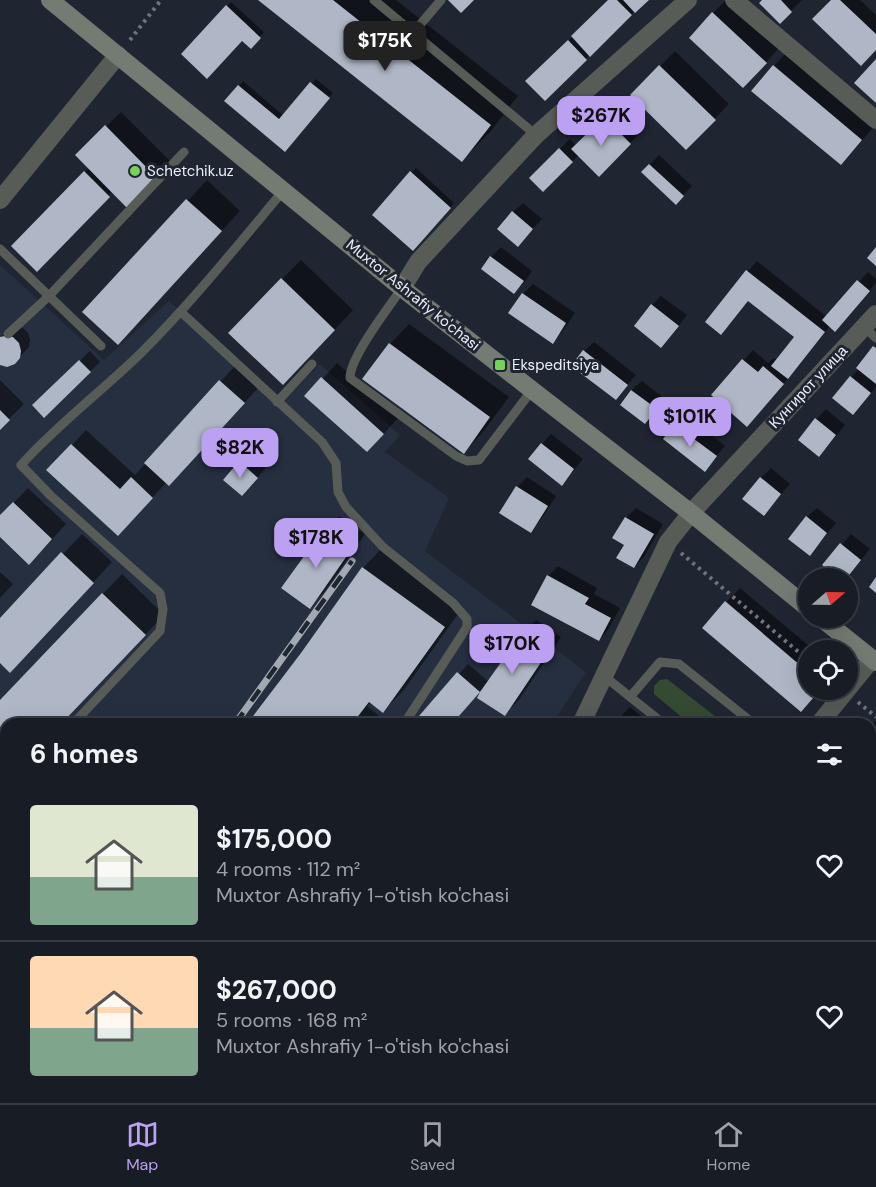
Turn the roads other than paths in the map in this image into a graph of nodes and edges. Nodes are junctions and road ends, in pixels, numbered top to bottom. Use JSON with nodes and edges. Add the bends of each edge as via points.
{"nodes":[{"id":1,"x":50,"y":0,"type":"edge"},
{"id":2,"x":374,"y":0,"type":"edge"},
{"id":3,"x":441,"y":0,"type":"edge"},
{"id":4,"x":688,"y":0,"type":"edge"},
{"id":5,"x":734,"y":0,"type":"edge"},
{"id":6,"x":413,"y":33,"type":"junction"},
{"id":7,"x":118,"y":55,"type":"junction"},
{"id":8,"x":876,"y":120,"type":"edge"},
{"id":9,"x":536,"y":135,"type":"junction"},
{"id":10,"x":184,"y":152,"type":"dead end"},
{"id":11,"x":283,"y":191,"type":"junction"},
{"id":12,"x":0,"y":200,"type":"edge"},
{"id":13,"x":0,"y":249,"type":"edge"},
{"id":14,"x":402,"y":288,"type":"junction"},
{"id":15,"x":49,"y":296,"type":"junction"},
{"id":16,"x":181,"y":312,"type":"junction"},
{"id":17,"x":872,"y":326,"type":"edge"},
{"id":18,"x":8,"y":334,"type":"dead end"},
{"id":19,"x":100,"y":346,"type":"dead end"},
{"id":20,"x":312,"y":364,"type":"dead end"},
{"id":21,"x":532,"y":390,"type":"junction"},
{"id":22,"x":277,"y":402,"type":"junction"},
{"id":23,"x":691,"y":513,"type":"junction"},
{"id":24,"x":798,"y":600,"type":"edge"},
{"id":25,"x":833,"y":628,"type":"edge"},
{"id":26,"x":874,"y":661,"type":"edge"},
{"id":27,"x":604,"y":676,"type":"junction"},
{"id":28,"x":630,"y":697,"type":"junction"},
{"id":29,"x":78,"y":718,"type":"edge"},
{"id":30,"x":408,"y":718,"type":"edge"},
{"id":31,"x":584,"y":718,"type":"edge"},
{"id":32,"x":656,"y":718,"type":"edge"},
{"id":33,"x":746,"y":718,"type":"edge"},
{"id":34,"x":824,"y":718,"type":"edge"}],
"edges":[{"from":1,"to":7,"type":"main road","name":"Muxtor Ashrafiy ko'chasi"},
{"from":2,"to":6,"type":"lane"},
{"from":3,"to":6,"type":"lane"},
{"from":4,"to":9,"type":"street"},
{"from":5,"to":8,"type":"street"},
{"from":6,"to":9,"type":"lane"},
{"from":7,"to":11,"type":"main road","name":"Muxtor Ashrafiy ko'chasi"},
{"from":7,"to":12,"type":"street"},
{"from":9,"to":14,"type":"street","via":[[418,262]]},
{"from":10,"to":15,"type":"lane"},
{"from":11,"to":14,"type":"main road","name":"Muxtor Ashrafiy ko'chasi"},
{"from":11,"to":16,"type":"lane"},
{"from":13,"to":15,"type":"lane"},
{"from":14,"to":21,"type":"main road","name":"Muxtor Ashrafiy ko'chasi"},
{"from":14,"to":21,"type":"lane","via":[[369,336],[350,378],[467,461],[479,460]]},
{"from":15,"to":18,"type":"lane"},
{"from":15,"to":19,"type":"lane"},
{"from":16,"to":22,"type":"lane"},
{"from":16,"to":29,"type":"lane","via":[[21,465],[160,592],[160,632]]},
{"from":17,"to":23,"type":"street","name":"Кунгирот улица"},
{"from":20,"to":22,"type":"lane"},
{"from":21,"to":23,"type":"main road","name":"Muxtor Ashrafiy ko'chasi"},
{"from":22,"to":30,"type":"lane","via":[[322,442],[336,463],[338,492],[346,507],[383,548],[453,603],[467,619],[467,627]]},
{"from":23,"to":24,"type":"main road","name":"Muxtor Ashrafiy ko'chasi"},
{"from":23,"to":27,"type":"street","name":"Кунгирот улица","via":[[668,542]]},
{"from":25,"to":26,"type":"main road"},
{"from":26,"to":34,"type":"street"},
{"from":27,"to":28,"type":"lane"},
{"from":27,"to":31,"type":"street","name":"Кунгирот улица"},
{"from":28,"to":32,"type":"lane"},
{"from":28,"to":33,"type":"lane","via":[[660,662],[679,664]]}]}
